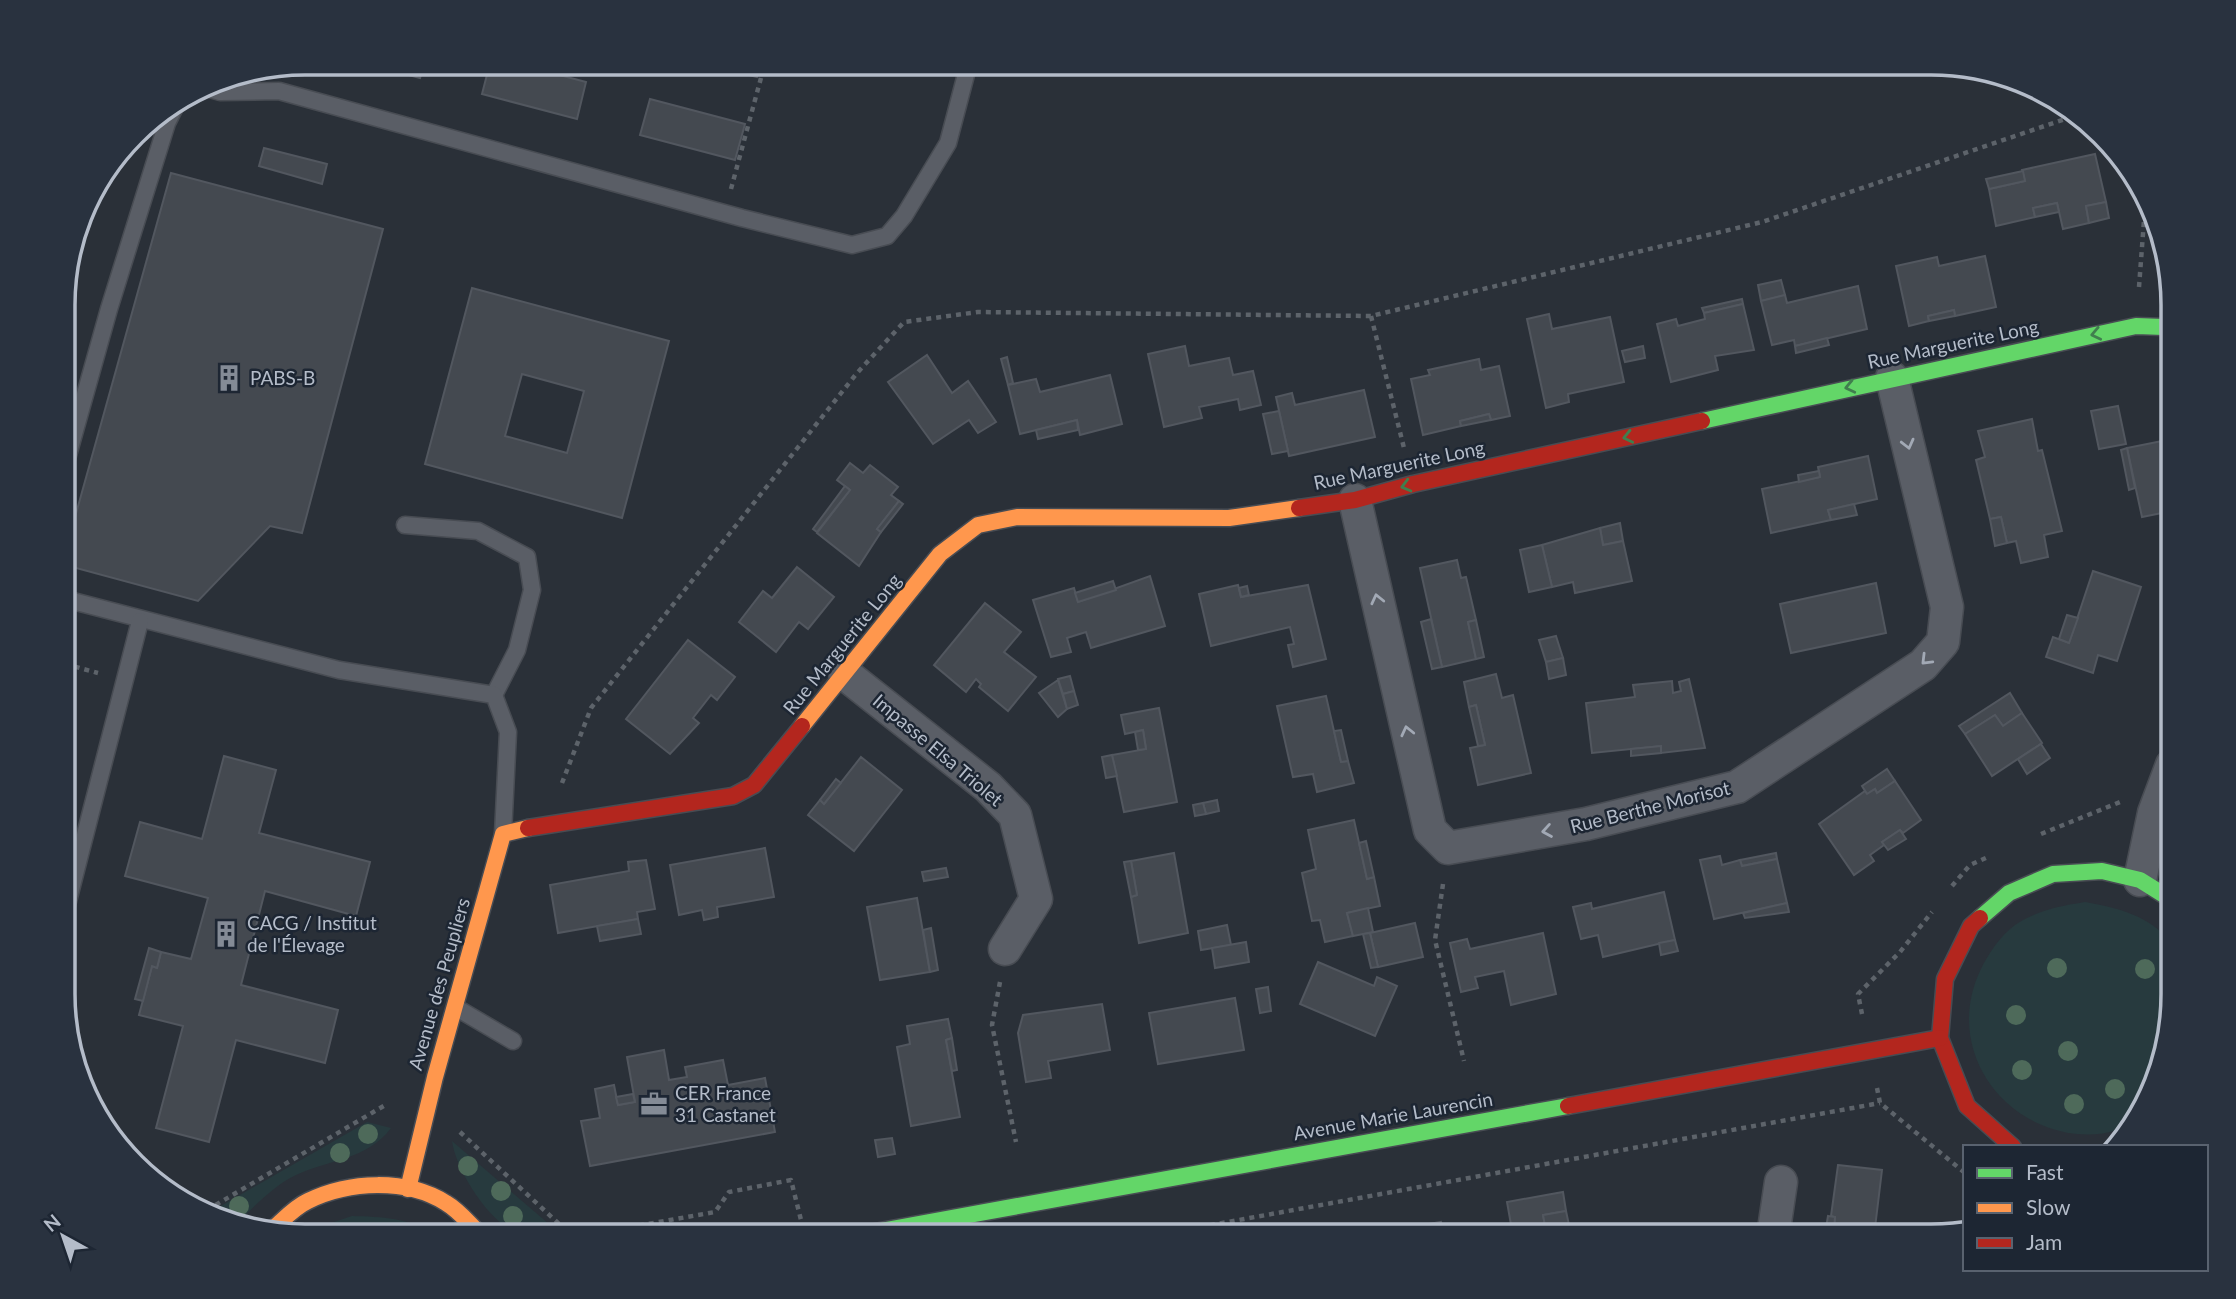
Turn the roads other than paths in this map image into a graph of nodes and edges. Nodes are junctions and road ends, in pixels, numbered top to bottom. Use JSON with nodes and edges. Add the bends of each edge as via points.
{"nodes":[{"id":1,"x":966,"y":75,"type":"edge"},
{"id":2,"x":220,"y":92,"type":"edge"},
{"id":3,"x":168,"y":121,"type":"edge"},
{"id":4,"x":2160,"y":326,"type":"edge"},
{"id":5,"x":1892,"y":378,"type":"junction"},
{"id":6,"x":75,"y":430,"type":"edge"},
{"id":7,"x":1355,"y":500,"type":"junction"},
{"id":8,"x":405,"y":525,"type":"dead end"},
{"id":9,"x":75,"y":602,"type":"edge"},
{"id":10,"x":140,"y":621,"type":"junction"},
{"id":11,"x":845,"y":674,"type":"junction"},
{"id":12,"x":494,"y":695,"type":"junction"},
{"id":13,"x":2160,"y":797,"type":"edge"},
{"id":14,"x":503,"y":834,"type":"junction"},
{"id":15,"x":75,"y":874,"type":"edge"},
{"id":16,"x":2140,"y":880,"type":"junction"},
{"id":17,"x":2160,"y":892,"type":"edge"},
{"id":18,"x":1005,"y":948,"type":"road end"},
{"id":19,"x":454,"y":1006,"type":"junction"},
{"id":20,"x":1940,"y":1038,"type":"junction"},
{"id":21,"x":513,"y":1041,"type":"dead end"},
{"id":22,"x":2011,"y":1145,"type":"edge"},
{"id":23,"x":1781,"y":1182,"type":"dead end"},
{"id":24,"x":408,"y":1189,"type":"junction"},
{"id":25,"x":281,"y":1222,"type":"edge"},
{"id":26,"x":1775,"y":1223,"type":"edge"},
{"id":27,"x":469,"y":1224,"type":"edge"},
{"id":28,"x":921,"y":1224,"type":"edge"}],
"edges":[{"from":1,"to":2,"type":"lane","via":[[948,143],[904,216],[887,236],[852,245],[279,90]]},
{"from":3,"to":6,"type":"lane"},
{"from":4,"to":5,"type":"street","name":"Rue Marguerite Long","one_way":true},
{"from":5,"to":7,"type":"street","name":"Rue Marguerite Long","one_way":true},
{"from":5,"to":7,"type":"street","name":"Rue Berthe Morisot","one_way":true,"via":[[1947,607],[1943,642],[1923,665],[1737,787],[1586,824],[1448,848],[1430,830]]},
{"from":7,"to":11,"type":"street","name":"Rue Marguerite Long","via":[[1229,518],[1017,517],[978,525],[940,554]]},
{"from":8,"to":12,"type":"lane","via":[[478,531],[527,557],[533,590],[517,650]]},
{"from":9,"to":10,"type":"lane"},
{"from":10,"to":12,"type":"lane","via":[[339,670]]},
{"from":10,"to":15,"type":"lane"},
{"from":11,"to":14,"type":"street","name":"Rue Marguerite Long","via":[[754,785],[733,796]]},
{"from":11,"to":18,"type":"street","name":"Impasse Elsa Triolet","via":[[988,787],[1015,816],[1036,899]]},
{"from":12,"to":14,"type":"lane","via":[[508,732]]},
{"from":13,"to":16,"type":"street"},
{"from":14,"to":19,"type":"street","name":"Avenue des Peupliers"},
{"from":16,"to":17,"type":"street"},
{"from":16,"to":20,"type":"street","via":[[2102,871],[2053,874],[2009,893],[1971,926],[1945,979]]},
{"from":19,"to":21,"type":"lane"},
{"from":19,"to":24,"type":"street","name":"Avenue des Peupliers"},
{"from":20,"to":22,"type":"street","via":[[1967,1106]]},
{"from":20,"to":28,"type":"street","name":"Avenue Marie Laurencin"},
{"from":23,"to":26,"type":"street"},
{"from":24,"to":25,"type":"street","via":[[377,1184],[347,1187],[306,1202]]},
{"from":24,"to":27,"type":"street","via":[[443,1201]]}]}
